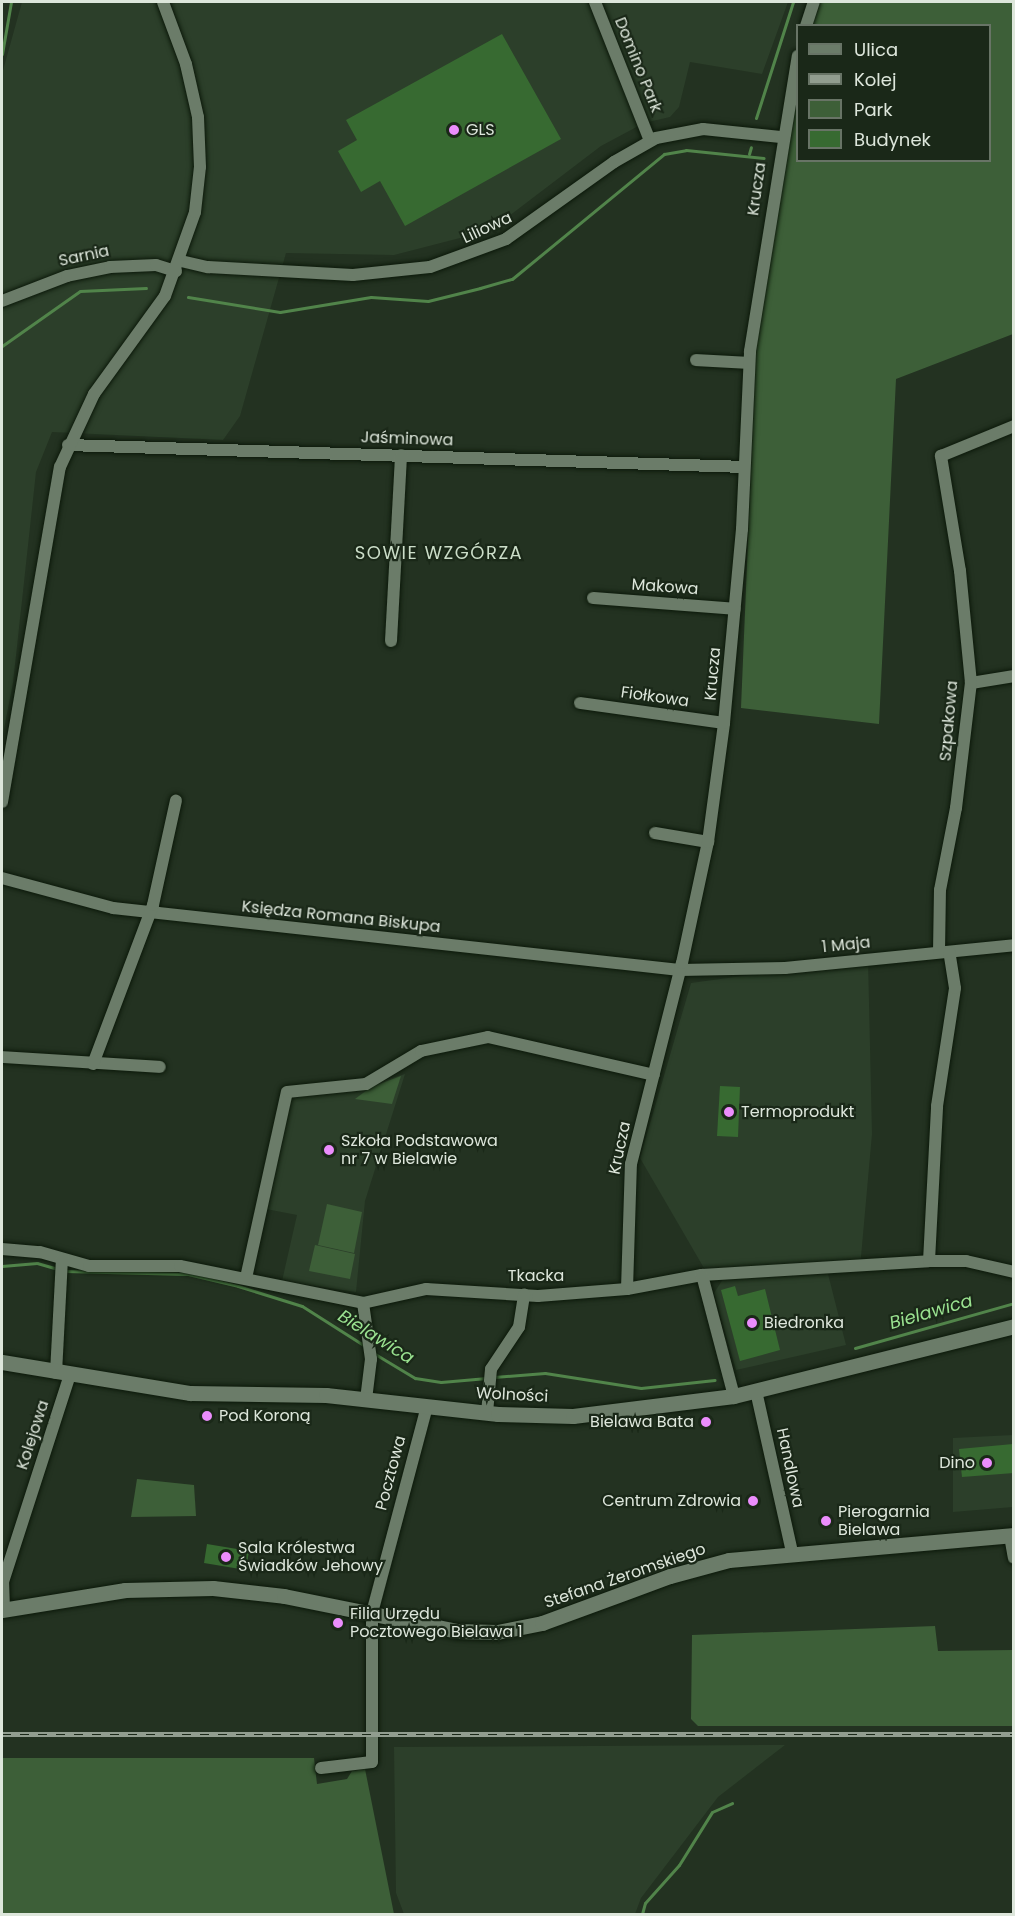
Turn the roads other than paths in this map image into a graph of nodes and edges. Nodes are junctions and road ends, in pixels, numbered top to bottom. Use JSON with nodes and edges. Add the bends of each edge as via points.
{"nodes":[{"id":1,"x":595,"y":2,"type":"edge"},
{"id":2,"x":814,"y":2,"type":"edge"},
{"id":3,"x":162,"y":4,"type":"edge"},
{"id":4,"x":807,"y":24,"type":"edge"},
{"id":5,"x":796,"y":66,"type":"edge"},
{"id":6,"x":781,"y":137,"type":"junction"},
{"id":7,"x":650,"y":141,"type":"junction"},
{"id":8,"x":178,"y":266,"type":"junction"},
{"id":9,"x":2,"y":301,"type":"edge"},
{"id":10,"x":696,"y":360,"type":"dead end"},
{"id":11,"x":749,"y":363,"type":"junction"},
{"id":12,"x":1014,"y":426,"type":"edge"},
{"id":13,"x":68,"y":445,"type":"junction"},
{"id":14,"x":401,"y":455,"type":"junction"},
{"id":15,"x":744,"y":467,"type":"junction"},
{"id":16,"x":593,"y":598,"type":"dead end"},
{"id":17,"x":735,"y":609,"type":"junction"},
{"id":18,"x":391,"y":641,"type":"dead end"},
{"id":19,"x":1014,"y":676,"type":"edge"},
{"id":20,"x":971,"y":683,"type":"junction"},
{"id":21,"x":580,"y":703,"type":"dead end"},
{"id":22,"x":724,"y":723,"type":"junction"},
{"id":23,"x":176,"y":800,"type":"dead end"},
{"id":24,"x":2,"y":802,"type":"edge"},
{"id":25,"x":655,"y":833,"type":"dead end"},
{"id":26,"x":708,"y":842,"type":"junction"},
{"id":27,"x":2,"y":878,"type":"edge"},
{"id":28,"x":150,"y":913,"type":"junction"},
{"id":29,"x":1014,"y":945,"type":"edge"},
{"id":30,"x":944,"y":952,"type":"junction"},
{"id":31,"x":680,"y":970,"type":"junction"},
{"id":32,"x":2,"y":1057,"type":"edge"},
{"id":33,"x":93,"y":1064,"type":"junction"},
{"id":34,"x":160,"y":1067,"type":"dead end"},
{"id":35,"x":654,"y":1076,"type":"junction"},
{"id":36,"x":2,"y":1249,"type":"edge"},
{"id":37,"x":62,"y":1259,"type":"junction"},
{"id":38,"x":929,"y":1261,"type":"junction"},
{"id":39,"x":1014,"y":1272,"type":"edge"},
{"id":40,"x":702,"y":1275,"type":"junction"},
{"id":41,"x":246,"y":1278,"type":"junction"},
{"id":42,"x":627,"y":1288,"type":"junction"},
{"id":43,"x":524,"y":1294,"type":"junction"},
{"id":44,"x":363,"y":1303,"type":"junction"},
{"id":45,"x":1014,"y":1326,"type":"edge"},
{"id":46,"x":2,"y":1362,"type":"edge"},
{"id":47,"x":63,"y":1374,"type":"junction"},
{"id":48,"x":756,"y":1391,"type":"junction"},
{"id":49,"x":734,"y":1396,"type":"junction"},
{"id":50,"x":366,"y":1398,"type":"junction"},
{"id":51,"x":427,"y":1406,"type":"junction"},
{"id":52,"x":487,"y":1413,"type":"junction"},
{"id":53,"x":1012,"y":1535,"type":"edge"},
{"id":54,"x":792,"y":1552,"type":"junction"},
{"id":55,"x":1014,"y":1558,"type":"edge"},
{"id":56,"x":3,"y":1609,"type":"edge"},
{"id":57,"x":372,"y":1613,"type":"junction"},
{"id":58,"x":321,"y":1768,"type":"dead end"}],
"edges":[{"from":1,"to":7,"type":"street","name":"Domino Park"},
{"from":2,"to":4,"type":"street"},
{"from":3,"to":8,"type":"street","via":[[188,69],[200,137],[198,195]]},
{"from":5,"to":6,"type":"street","name":"Krucza"},
{"from":6,"to":7,"type":"street","name":"Liliowa","via":[[703,129]]},
{"from":6,"to":11,"type":"street","name":"Krucza"},
{"from":7,"to":8,"type":"street","name":"Liliowa","via":[[506,239],[430,267],[353,275]]},
{"from":8,"to":9,"type":"street","name":"Sarnia","via":[[110,267],[58,279]]},
{"from":8,"to":13,"type":"street","via":[[151,319],[94,394]]},
{"from":10,"to":11,"type":"street"},
{"from":11,"to":15,"type":"street","name":"Krucza"},
{"from":12,"to":20,"type":"street","name":"Szpakowa","via":[[941,456],[960,571]]},
{"from":13,"to":14,"type":"street","name":"Jaśminowa"},
{"from":13,"to":24,"type":"street","via":[[49,510],[22,701]]},
{"from":14,"to":15,"type":"street","name":"Jaśminowa"},
{"from":14,"to":18,"type":"street"},
{"from":15,"to":17,"type":"street","name":"Krucza"},
{"from":16,"to":17,"type":"street","name":"Makowa"},
{"from":17,"to":22,"type":"street","name":"Krucza"},
{"from":19,"to":20,"type":"street"},
{"from":20,"to":30,"type":"street","name":"Szpakowa","via":[[956,808],[940,890]]},
{"from":21,"to":22,"type":"street","name":"Fiołkowa"},
{"from":22,"to":26,"type":"street","name":"Krucza"},
{"from":23,"to":28,"type":"street"},
{"from":25,"to":26,"type":"street"},
{"from":26,"to":31,"type":"street","name":"Krucza"},
{"from":27,"to":28,"type":"street","name":"Księdza Romana Biskupa","via":[[81,902]]},
{"from":28,"to":31,"type":"street","name":"Księdza Romana Biskupa"},
{"from":28,"to":33,"type":"street"},
{"from":29,"to":30,"type":"street","name":"1 Maja"},
{"from":30,"to":31,"type":"street","name":"1 Maja","via":[[785,968]]},
{"from":30,"to":38,"type":"street","name":"Szpakowa","via":[[954,988],[937,1106]]},
{"from":31,"to":35,"type":"street","name":"Krucza"},
{"from":32,"to":33,"type":"street"},
{"from":33,"to":34,"type":"street"},
{"from":35,"to":41,"type":"street","via":[[488,1037],[421,1051],[366,1084],[287,1092]]},
{"from":35,"to":42,"type":"street","name":"Krucza","via":[[631,1164]]},
{"from":36,"to":37,"type":"street","name":"Tkacka"},
{"from":37,"to":41,"type":"street","name":"Tkacka","via":[[89,1266],[180,1266]]},
{"from":37,"to":47,"type":"street","name":"Kolejowa"},
{"from":38,"to":39,"type":"street","name":"Tkacka","via":[[966,1261]]},
{"from":38,"to":40,"type":"street","name":"Tkacka"},
{"from":40,"to":42,"type":"street","name":"Tkacka"},
{"from":40,"to":49,"type":"street"},
{"from":41,"to":44,"type":"street","name":"Tkacka","via":[[272,1287]]},
{"from":42,"to":43,"type":"street","name":"Tkacka"},
{"from":43,"to":44,"type":"street","name":"Tkacka","via":[[426,1289]]},
{"from":43,"to":52,"type":"street","via":[[519,1327],[491,1369]]},
{"from":44,"to":50,"type":"street","via":[[372,1359]]},
{"from":45,"to":48,"type":"street","name":"Wolności"},
{"from":46,"to":47,"type":"street","name":"Wolności"},
{"from":47,"to":50,"type":"street","name":"Wolności","via":[[200,1394]]},
{"from":47,"to":56,"type":"street","name":"Kolejowa","via":[[3,1582]]},
{"from":48,"to":49,"type":"street","name":"Wolności"},
{"from":48,"to":54,"type":"street","name":"Handlowa"},
{"from":49,"to":52,"type":"street","name":"Wolności","via":[[612,1414]]},
{"from":50,"to":51,"type":"street","name":"Wolności"},
{"from":51,"to":52,"type":"street","name":"Wolności"},
{"from":51,"to":57,"type":"street","name":"Pocztowa"},
{"from":53,"to":54,"type":"street","name":"Stefana Żeromskiego"},
{"from":53,"to":55,"type":"street"},
{"from":54,"to":57,"type":"street","name":"Stefana Żeromskiego","via":[[690,1569],[542,1623],[504,1632],[457,1631]]},
{"from":56,"to":57,"type":"street","name":"Stefana Żeromskiego","via":[[98,1593],[199,1588],[271,1594]]},
{"from":57,"to":58,"type":"street","name":"Pocztowa","via":[[372,1762]]}]}
